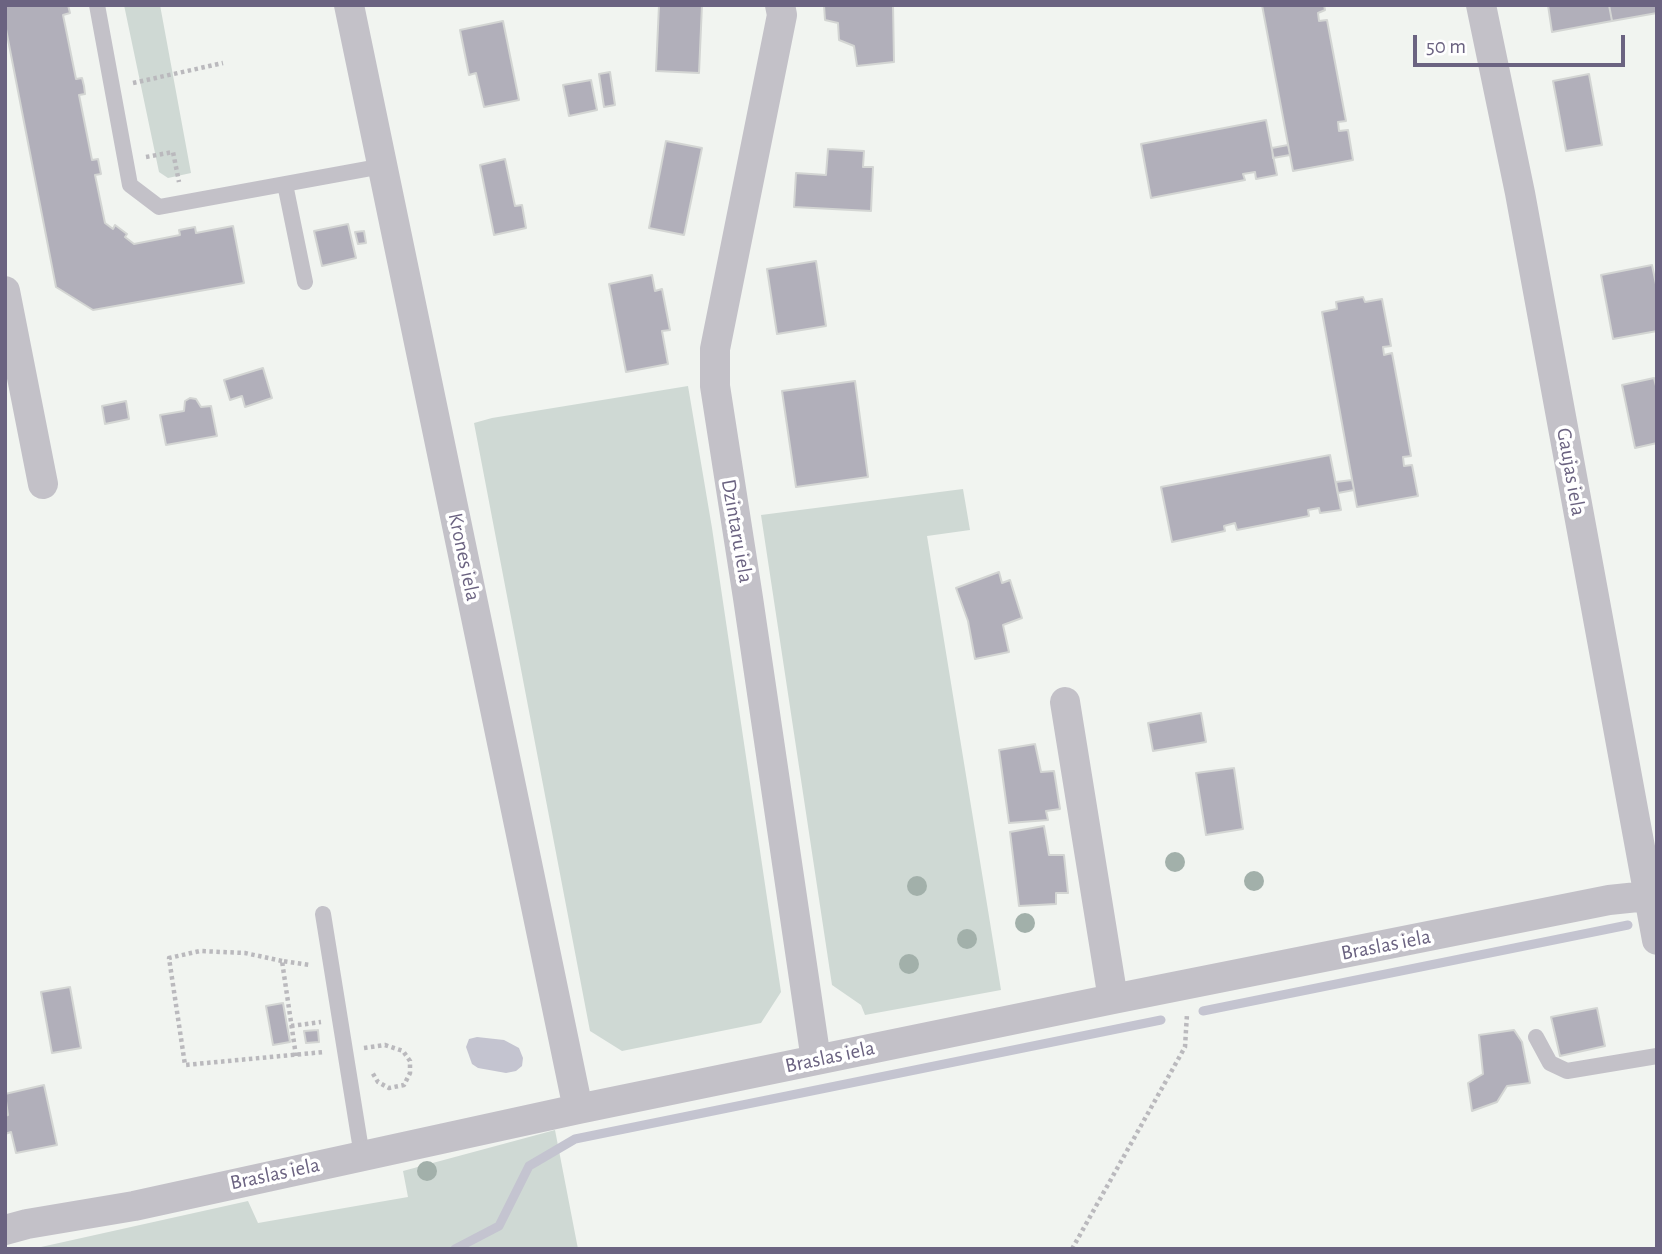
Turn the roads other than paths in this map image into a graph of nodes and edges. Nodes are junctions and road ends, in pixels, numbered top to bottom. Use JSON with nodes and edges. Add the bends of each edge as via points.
{"nodes":[{"id":1,"x":97,"y":5,"type":"edge"},
{"id":2,"x":349,"y":5,"type":"edge"},
{"id":3,"x":780,"y":5,"type":"edge"},
{"id":4,"x":1481,"y":5,"type":"edge"},
{"id":5,"x":383,"y":166,"type":"junction"},
{"id":6,"x":285,"y":184,"type":"junction"},
{"id":7,"x":305,"y":282,"type":"dead end"},
{"id":8,"x":5,"y":291,"type":"edge"},
{"id":9,"x":13,"y":377,"type":"edge"},
{"id":10,"x":43,"y":484,"type":"dead end"},
{"id":11,"x":1065,"y":702,"type":"dead end"},
{"id":12,"x":1653,"y":895,"type":"edge"},
{"id":13,"x":323,"y":914,"type":"dead end"},
{"id":14,"x":1657,"y":940,"type":"edge"},
{"id":15,"x":1112,"y":999,"type":"junction"},
{"id":16,"x":1536,"y":1037,"type":"dead end"},
{"id":17,"x":1657,"y":1056,"type":"edge"},
{"id":18,"x":816,"y":1060,"type":"junction"},
{"id":19,"x":578,"y":1109,"type":"junction"},
{"id":20,"x":362,"y":1156,"type":"junction"},
{"id":21,"x":5,"y":1230,"type":"edge"}],
"edges":[{"from":1,"to":6,"type":"lane","via":[[130,185],[159,207]]},
{"from":2,"to":5,"type":"street","name":"Krones iela"},
{"from":3,"to":18,"type":"street","name":"Dzintaru iela","via":[[782,15],[715,349],[715,386]]},
{"from":4,"to":12,"type":"street","name":"Gaujas iela"},
{"from":5,"to":6,"type":"lane"},
{"from":5,"to":19,"type":"street","name":"Krones iela"},
{"from":6,"to":7,"type":"lane"},
{"from":8,"to":9,"type":"street"},
{"from":9,"to":10,"type":"street"},
{"from":11,"to":15,"type":"street"},
{"from":12,"to":14,"type":"street","name":"Gaujas iela"},
{"from":12,"to":15,"type":"street","name":"Braslas iela"},
{"from":13,"to":20,"type":"lane"},
{"from":15,"to":18,"type":"street","name":"Braslas iela"},
{"from":16,"to":17,"type":"lane","via":[[1550,1063],[1567,1070]]},
{"from":18,"to":19,"type":"street","name":"Braslas iela"},
{"from":19,"to":20,"type":"street","name":"Braslas iela"},
{"from":20,"to":21,"type":"street","name":"Braslas iela"}]}
